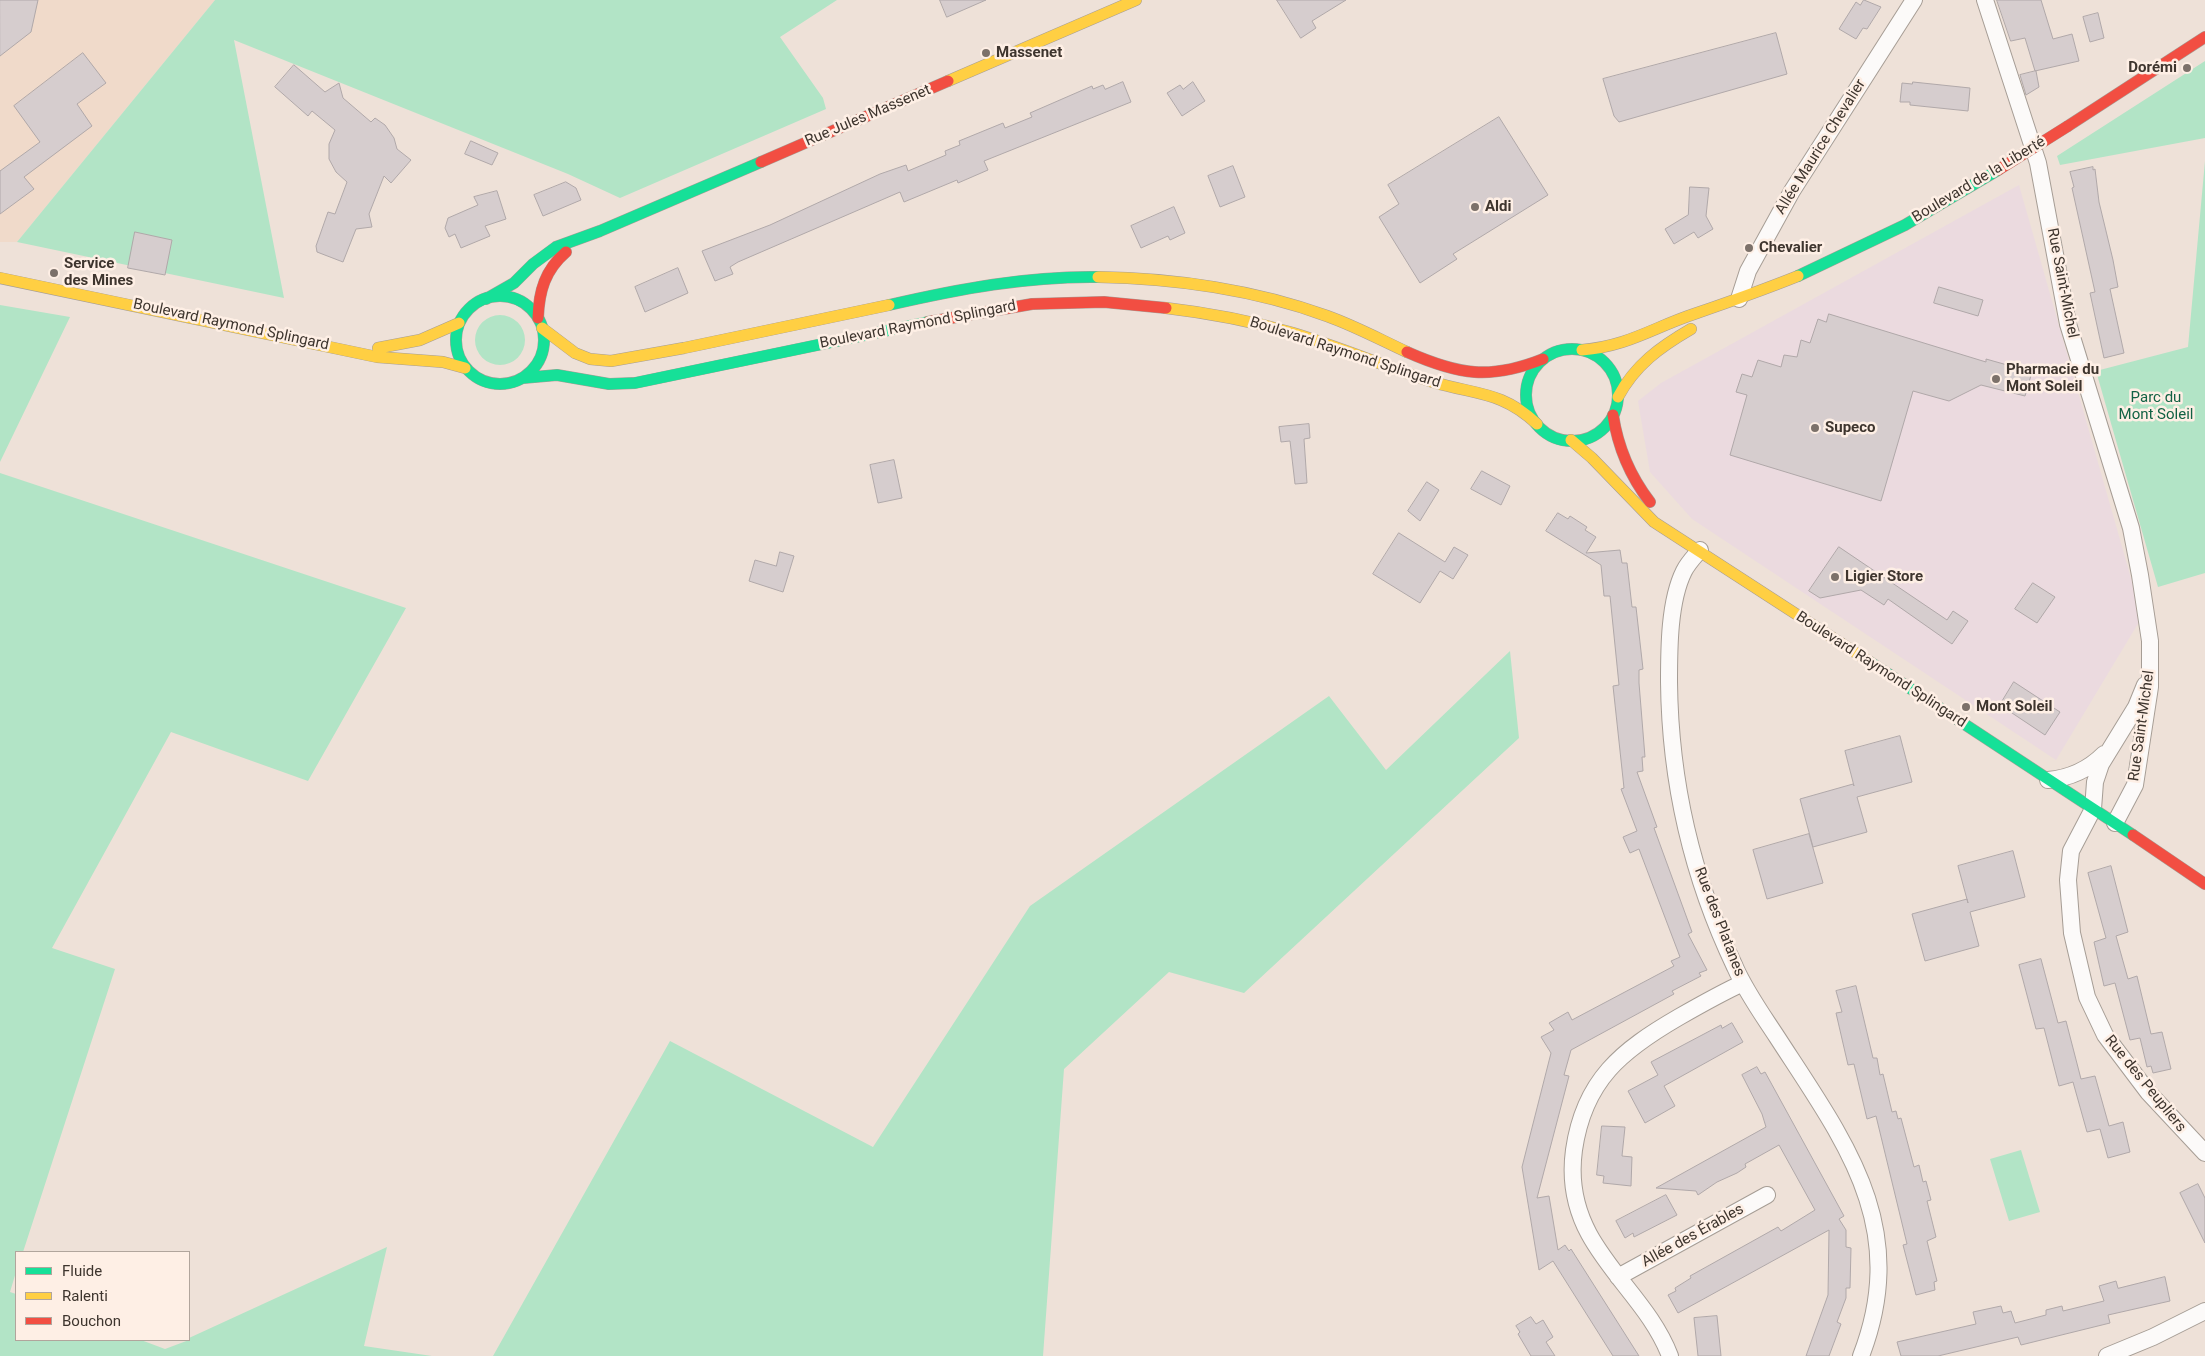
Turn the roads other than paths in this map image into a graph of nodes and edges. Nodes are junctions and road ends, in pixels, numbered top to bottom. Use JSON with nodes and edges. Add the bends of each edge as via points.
{"nodes":[{"id":1,"x":1136,"y":0,"type":"edge"},
{"id":2,"x":1914,"y":0,"type":"edge"},
{"id":3,"x":1984,"y":0,"type":"edge"},
{"id":4,"x":2205,"y":37,"type":"edge"},
{"id":5,"x":600,"y":231,"type":"junction"},
{"id":6,"x":0,"y":278,"type":"edge"},
{"id":7,"x":486,"y":298,"type":"junction"},
{"id":8,"x":1739,"y":300,"type":"junction"},
{"id":9,"x":459,"y":323,"type":"junction"},
{"id":10,"x":540,"y":323,"type":"junction"},
{"id":11,"x":345,"y":349,"type":"junction"},
{"id":12,"x":1582,"y":350,"type":"junction"},
{"id":13,"x":1543,"y":359,"type":"junction"},
{"id":14,"x":465,"y":368,"type":"junction"},
{"id":15,"x":523,"y":378,"type":"junction"},
{"id":16,"x":1618,"y":397,"type":"junction"},
{"id":17,"x":1613,"y":415,"type":"junction"},
{"id":18,"x":1537,"y":424,"type":"junction"},
{"id":19,"x":1571,"y":440,"type":"junction"},
{"id":20,"x":1700,"y":550,"type":"junction"},
{"id":21,"x":2150,"y":655,"type":"junction"},
{"id":22,"x":2108,"y":750,"type":"junction"},
{"id":23,"x":2048,"y":780,"type":"junction"},
{"id":24,"x":2093,"y":809,"type":"junction"},
{"id":25,"x":2115,"y":823,"type":"junction"},
{"id":26,"x":2205,"y":884,"type":"edge"},
{"id":27,"x":1742,"y":983,"type":"junction"},
{"id":28,"x":2205,"y":1153,"type":"edge"},
{"id":29,"x":1767,"y":1195,"type":"dead end"},
{"id":30,"x":1618,"y":1277,"type":"junction"},
{"id":31,"x":2205,"y":1311,"type":"edge"},
{"id":32,"x":1670,"y":1356,"type":"edge"},
{"id":33,"x":1861,"y":1356,"type":"edge"},
{"id":34,"x":2107,"y":1356,"type":"edge"}],
"edges":[{"from":1,"to":5,"type":"main road","name":"Rue Jules Massenet"},
{"from":2,"to":8,"type":"street","name":"Allée Maurice Chevalier","via":[[1792,191],[1748,271]]},
{"from":3,"to":21,"type":"street","name":"Rue Saint-Michel","via":[[2038,163],[2068,324],[2131,528]]},
{"from":4,"to":8,"type":"main road","name":"Boulevard de la Liberté","bridge":true,"via":[[1932,210],[1870,242]]},
{"from":5,"to":7,"type":"main road","name":"Rue Jules Massenet","via":[[556,247],[514,283]]},
{"from":5,"to":10,"type":"main road","name":"Rue Jules Massenet","via":[[552,264],[542,286]]},
{"from":6,"to":11,"type":"main road","name":"Boulevard Raymond Splingard"},
{"from":7,"to":9,"type":"main road","via":[[470,308]]},
{"from":7,"to":10,"type":"main road","via":[[513,298],[526,304]]},
{"from":8,"to":12,"type":"main road","name":"Boulevard de la Liberté","via":[[1690,315],[1628,343]]},
{"from":8,"to":16,"type":"main road","name":"Boulevard de la Liberté","via":[[1637,366],[1624,382]]},
{"from":9,"to":11,"type":"main road","name":"Boulevard Raymond Splingard","via":[[409,344]]},
{"from":9,"to":14,"type":"main road","via":[[456,346]]},
{"from":10,"to":13,"type":"main road","name":"Boulevard Raymond Splingard","via":[[560,344],[579,356],[614,361],[995,283],[1095,277],[1177,283],[1280,302],[1353,327],[1424,362],[1454,370],[1511,372]]},
{"from":10,"to":15,"type":"main road","via":[[544,341],[542,354]]},
{"from":11,"to":14,"type":"main road","name":"Boulevard Raymond Splingard","via":[[377,357],[442,362]]},
{"from":12,"to":13,"type":"main road","via":[[1564,350]]},
{"from":12,"to":16,"type":"main road","via":[[1595,355],[1610,369]]},
{"from":13,"to":18,"type":"main road","via":[[1533,371],[1526,390],[1528,405]]},
{"from":14,"to":15,"type":"main road","via":[[475,377],[492,384]]},
{"from":15,"to":18,"type":"main road","name":"Boulevard Raymond Splingard","via":[[557,375],[609,384],[635,383],[966,314],[1032,304],[1104,302],[1213,313],[1277,329],[1434,382],[1494,396],[1520,409]]},
{"from":16,"to":17,"type":"main road"},
{"from":17,"to":19,"type":"main road","via":[[1594,435]]},
{"from":17,"to":20,"type":"main road","via":[[1617,443],[1639,486],[1660,514]]},
{"from":18,"to":19,"type":"main road","via":[[1550,435]]},
{"from":19,"to":20,"type":"main road","name":"Boulevard Raymond Splingard","via":[[1654,522]]},
{"from":20,"to":23,"type":"main road","name":"Boulevard Raymond Splingard"},
{"from":20,"to":27,"type":"street","name":"Rue des Platanes","via":[[1688,563],[1681,578],[1673,616],[1669,662],[1672,750],[1681,809],[1697,867]]},
{"from":21,"to":22,"type":"street","name":"Rue Saint-Michel","via":[[2139,701]]},
{"from":21,"to":25,"type":"street","name":"Rue Saint-Michel","via":[[2150,687],[2138,774],[2132,794]]},
{"from":22,"to":23,"type":"street","name":"Rue Saint-Michel","via":[[2081,772]]},
{"from":22,"to":24,"type":"street","name":"Rue Saint-Michel","via":[[2096,777]]},
{"from":23,"to":24,"type":"main road","name":"Boulevard Raymond Splingard"},
{"from":24,"to":25,"type":"main road","name":"Boulevard Raymond Splingard"},
{"from":24,"to":28,"type":"street","name":"Rue des Peupliers","via":[[2072,847],[2068,868],[2072,933],[2086,997],[2099,1026],[2134,1074]]},
{"from":25,"to":26,"type":"main road","name":"Boulevard Raymond Splingard"},
{"from":27,"to":30,"type":"street","via":[[1630,1047],[1608,1070],[1587,1102],[1573,1157],[1575,1194],[1588,1233]]},
{"from":27,"to":33,"type":"street","name":"Rue des Platanes","via":[[1842,1141],[1872,1212],[1878,1246],[1879,1281],[1872,1322]]},
{"from":29,"to":30,"type":"street","name":"Allée des Érables"},
{"from":30,"to":32,"type":"street","via":[[1649,1315]]},
{"from":31,"to":34,"type":"street"}]}
